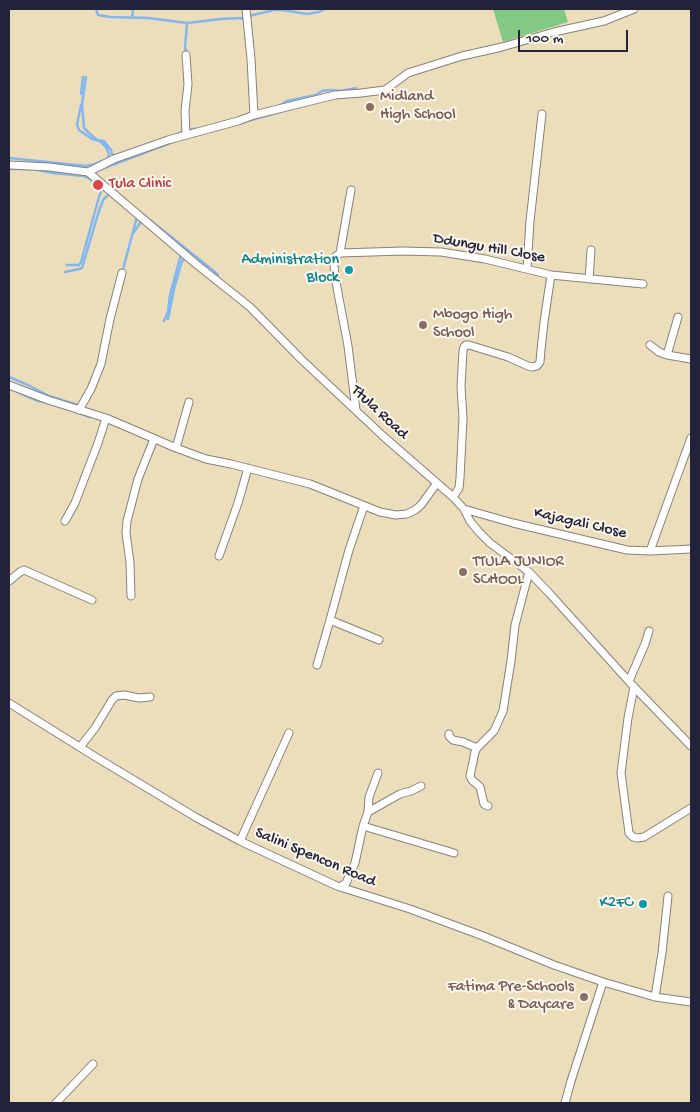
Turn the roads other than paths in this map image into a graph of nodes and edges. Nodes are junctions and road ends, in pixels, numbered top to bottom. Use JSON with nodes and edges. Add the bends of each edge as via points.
{"nodes":[{"id":1,"x":246,"y":9,"type":"edge"},
{"id":2,"x":634,"y":9,"type":"edge"},
{"id":3,"x":186,"y":55,"type":"dead end"},
{"id":4,"x":542,"y":114,"type":"dead end"},
{"id":5,"x":254,"y":115,"type":"junction"},
{"id":6,"x":186,"y":135,"type":"junction"},
{"id":7,"x":9,"y":165,"type":"edge"},
{"id":8,"x":88,"y":172,"type":"junction"},
{"id":9,"x":351,"y":190,"type":"dead end"},
{"id":10,"x":591,"y":250,"type":"dead end"},
{"id":11,"x":340,"y":253,"type":"junction"},
{"id":12,"x":527,"y":269,"type":"junction"},
{"id":13,"x":122,"y":273,"type":"dead end"},
{"id":14,"x":551,"y":274,"type":"junction"},
{"id":15,"x":589,"y":279,"type":"junction"},
{"id":16,"x":643,"y":284,"type":"dead end"},
{"id":17,"x":678,"y":317,"type":"dead end"},
{"id":18,"x":650,"y":345,"type":"dead end"},
{"id":19,"x":667,"y":355,"type":"junction"},
{"id":20,"x":691,"y":359,"type":"edge"},
{"id":21,"x":9,"y":385,"type":"edge"},
{"id":22,"x":189,"y":402,"type":"dead end"},
{"id":23,"x":79,"y":410,"type":"junction"},
{"id":24,"x":356,"y":410,"type":"junction"},
{"id":25,"x":106,"y":418,"type":"junction"},
{"id":26,"x":154,"y":438,"type":"junction"},
{"id":27,"x":691,"y":438,"type":"edge"},
{"id":28,"x":176,"y":448,"type":"junction"},
{"id":29,"x":248,"y":468,"type":"junction"},
{"id":30,"x":437,"y":483,"type":"junction"},
{"id":31,"x":453,"y":497,"type":"junction"},
{"id":32,"x":364,"y":506,"type":"junction"},
{"id":33,"x":464,"y":509,"type":"junction"},
{"id":34,"x":65,"y":521,"type":"dead end"},
{"id":35,"x":691,"y":549,"type":"edge"},
{"id":36,"x":650,"y":551,"type":"junction"},
{"id":37,"x":219,"y":556,"type":"dead end"},
{"id":38,"x":528,"y":572,"type":"junction"},
{"id":39,"x":9,"y":581,"type":"edge"},
{"id":40,"x":131,"y":596,"type":"dead end"},
{"id":41,"x":92,"y":600,"type":"dead end"},
{"id":42,"x":330,"y":620,"type":"junction"},
{"id":43,"x":649,"y":631,"type":"dead end"},
{"id":44,"x":379,"y":640,"type":"dead end"},
{"id":45,"x":317,"y":665,"type":"dead end"},
{"id":46,"x":632,"y":684,"type":"junction"},
{"id":47,"x":150,"y":697,"type":"dead end"},
{"id":48,"x":9,"y":702,"type":"edge"},
{"id":49,"x":289,"y":733,"type":"dead end"},
{"id":50,"x":449,"y":734,"type":"dead end"},
{"id":51,"x":691,"y":746,"type":"edge"},
{"id":52,"x":80,"y":747,"type":"junction"},
{"id":53,"x":478,"y":748,"type":"junction"},
{"id":54,"x":378,"y":772,"type":"dead end"},
{"id":55,"x":420,"y":786,"type":"dead end"},
{"id":56,"x":488,"y":806,"type":"dead end"},
{"id":57,"x":691,"y":808,"type":"edge"},
{"id":58,"x":368,"y":812,"type":"junction"},
{"id":59,"x":363,"y":826,"type":"junction"},
{"id":60,"x":240,"y":841,"type":"junction"},
{"id":61,"x":454,"y":853,"type":"dead end"},
{"id":62,"x":340,"y":887,"type":"junction"},
{"id":63,"x":668,"y":896,"type":"dead end"},
{"id":64,"x":603,"y":982,"type":"junction"},
{"id":65,"x":655,"y":997,"type":"junction"},
{"id":66,"x":691,"y":1002,"type":"edge"},
{"id":67,"x":94,"y":1064,"type":"dead end"},
{"id":68,"x":56,"y":1103,"type":"edge"},
{"id":69,"x":565,"y":1103,"type":"edge"}],
"edges":[{"from":1,"to":5,"type":"street"},
{"from":2,"to":5,"type":"street","via":[[604,22],[554,32],[408,73],[385,90],[334,95]]},
{"from":3,"to":6,"type":"street"},
{"from":4,"to":12,"type":"street"},
{"from":5,"to":6,"type":"street"},
{"from":6,"to":8,"type":"street","via":[[114,159]]},
{"from":7,"to":8,"type":"street"},
{"from":8,"to":24,"type":"street","name":"Ttula Road","via":[[250,307]]},
{"from":9,"to":11,"type":"street"},
{"from":10,"to":15,"type":"street"},
{"from":11,"to":12,"type":"street","name":"Ddungu Hill Close","via":[[441,252]]},
{"from":11,"to":24,"type":"street","via":[[335,257],[335,277]]},
{"from":12,"to":14,"type":"street","name":"Ddungu Hill Close"},
{"from":13,"to":23,"type":"street","via":[[101,364]]},
{"from":14,"to":15,"type":"street","name":"Ddungu Hill Close"},
{"from":14,"to":31,"type":"street","via":[[538,366],[528,366],[469,344],[464,346],[460,478],[459,488]]},
{"from":15,"to":16,"type":"street","name":"Ddungu Hill Close"},
{"from":17,"to":19,"type":"street"},
{"from":18,"to":19,"type":"street"},
{"from":19,"to":20,"type":"street"},
{"from":21,"to":23,"type":"street"},
{"from":22,"to":28,"type":"street"},
{"from":23,"to":25,"type":"street"},
{"from":24,"to":30,"type":"street","name":"Ttula Road"},
{"from":25,"to":26,"type":"street"},
{"from":25,"to":34,"type":"street","via":[[75,503]]},
{"from":26,"to":28,"type":"street"},
{"from":26,"to":40,"type":"street","via":[[138,480],[126,527]]},
{"from":27,"to":36,"type":"street"},
{"from":28,"to":29,"type":"street","via":[[206,460]]},
{"from":29,"to":32,"type":"street","via":[[310,484]]},
{"from":29,"to":37,"type":"street"},
{"from":30,"to":31,"type":"street","name":"Ttula Road"},
{"from":30,"to":32,"type":"street","via":[[420,505],[407,514],[396,515]]},
{"from":31,"to":33,"type":"street","name":"Ttula Road"},
{"from":32,"to":42,"type":"street"},
{"from":33,"to":36,"type":"street","name":"Kajagali Close","via":[[627,550]]},
{"from":33,"to":38,"type":"street","name":"Ttula Road","via":[[490,543]]},
{"from":35,"to":36,"type":"street","name":"Kajagali Close"},
{"from":38,"to":46,"type":"street","name":"Ttula Road"},
{"from":38,"to":53,"type":"street","via":[[515,624],[503,711],[494,732]]},
{"from":39,"to":41,"type":"street","via":[[24,570]]},
{"from":42,"to":44,"type":"street"},
{"from":42,"to":45,"type":"street"},
{"from":43,"to":46,"type":"street"},
{"from":46,"to":51,"type":"street","name":"Ttula Road"},
{"from":46,"to":57,"type":"street","via":[[621,773],[629,833],[633,837],[644,837]]},
{"from":47,"to":52,"type":"street","via":[[116,696]]},
{"from":48,"to":52,"type":"street","name":"Salini Spencon Road"},
{"from":49,"to":60,"type":"street"},
{"from":50,"to":53,"type":"street","via":[[454,740]]},
{"from":52,"to":60,"type":"street","name":"Salini Spencon Road"},
{"from":53,"to":56,"type":"street","via":[[470,776],[480,787],[484,804]]},
{"from":54,"to":58,"type":"street","via":[[369,797]]},
{"from":55,"to":58,"type":"street"},
{"from":58,"to":59,"type":"street"},
{"from":59,"to":61,"type":"street"},
{"from":59,"to":62,"type":"street","via":[[355,863],[346,883]]},
{"from":60,"to":62,"type":"street","name":"Salini Spencon Road"},
{"from":62,"to":64,"type":"street","name":"Salini Spencon Road","via":[[410,909]]},
{"from":63,"to":65,"type":"street"},
{"from":64,"to":65,"type":"street","name":"Salini Spencon Road"},
{"from":64,"to":69,"type":"street"},
{"from":65,"to":66,"type":"street","name":"Salini Spencon Road"},
{"from":67,"to":68,"type":"street"}]}
